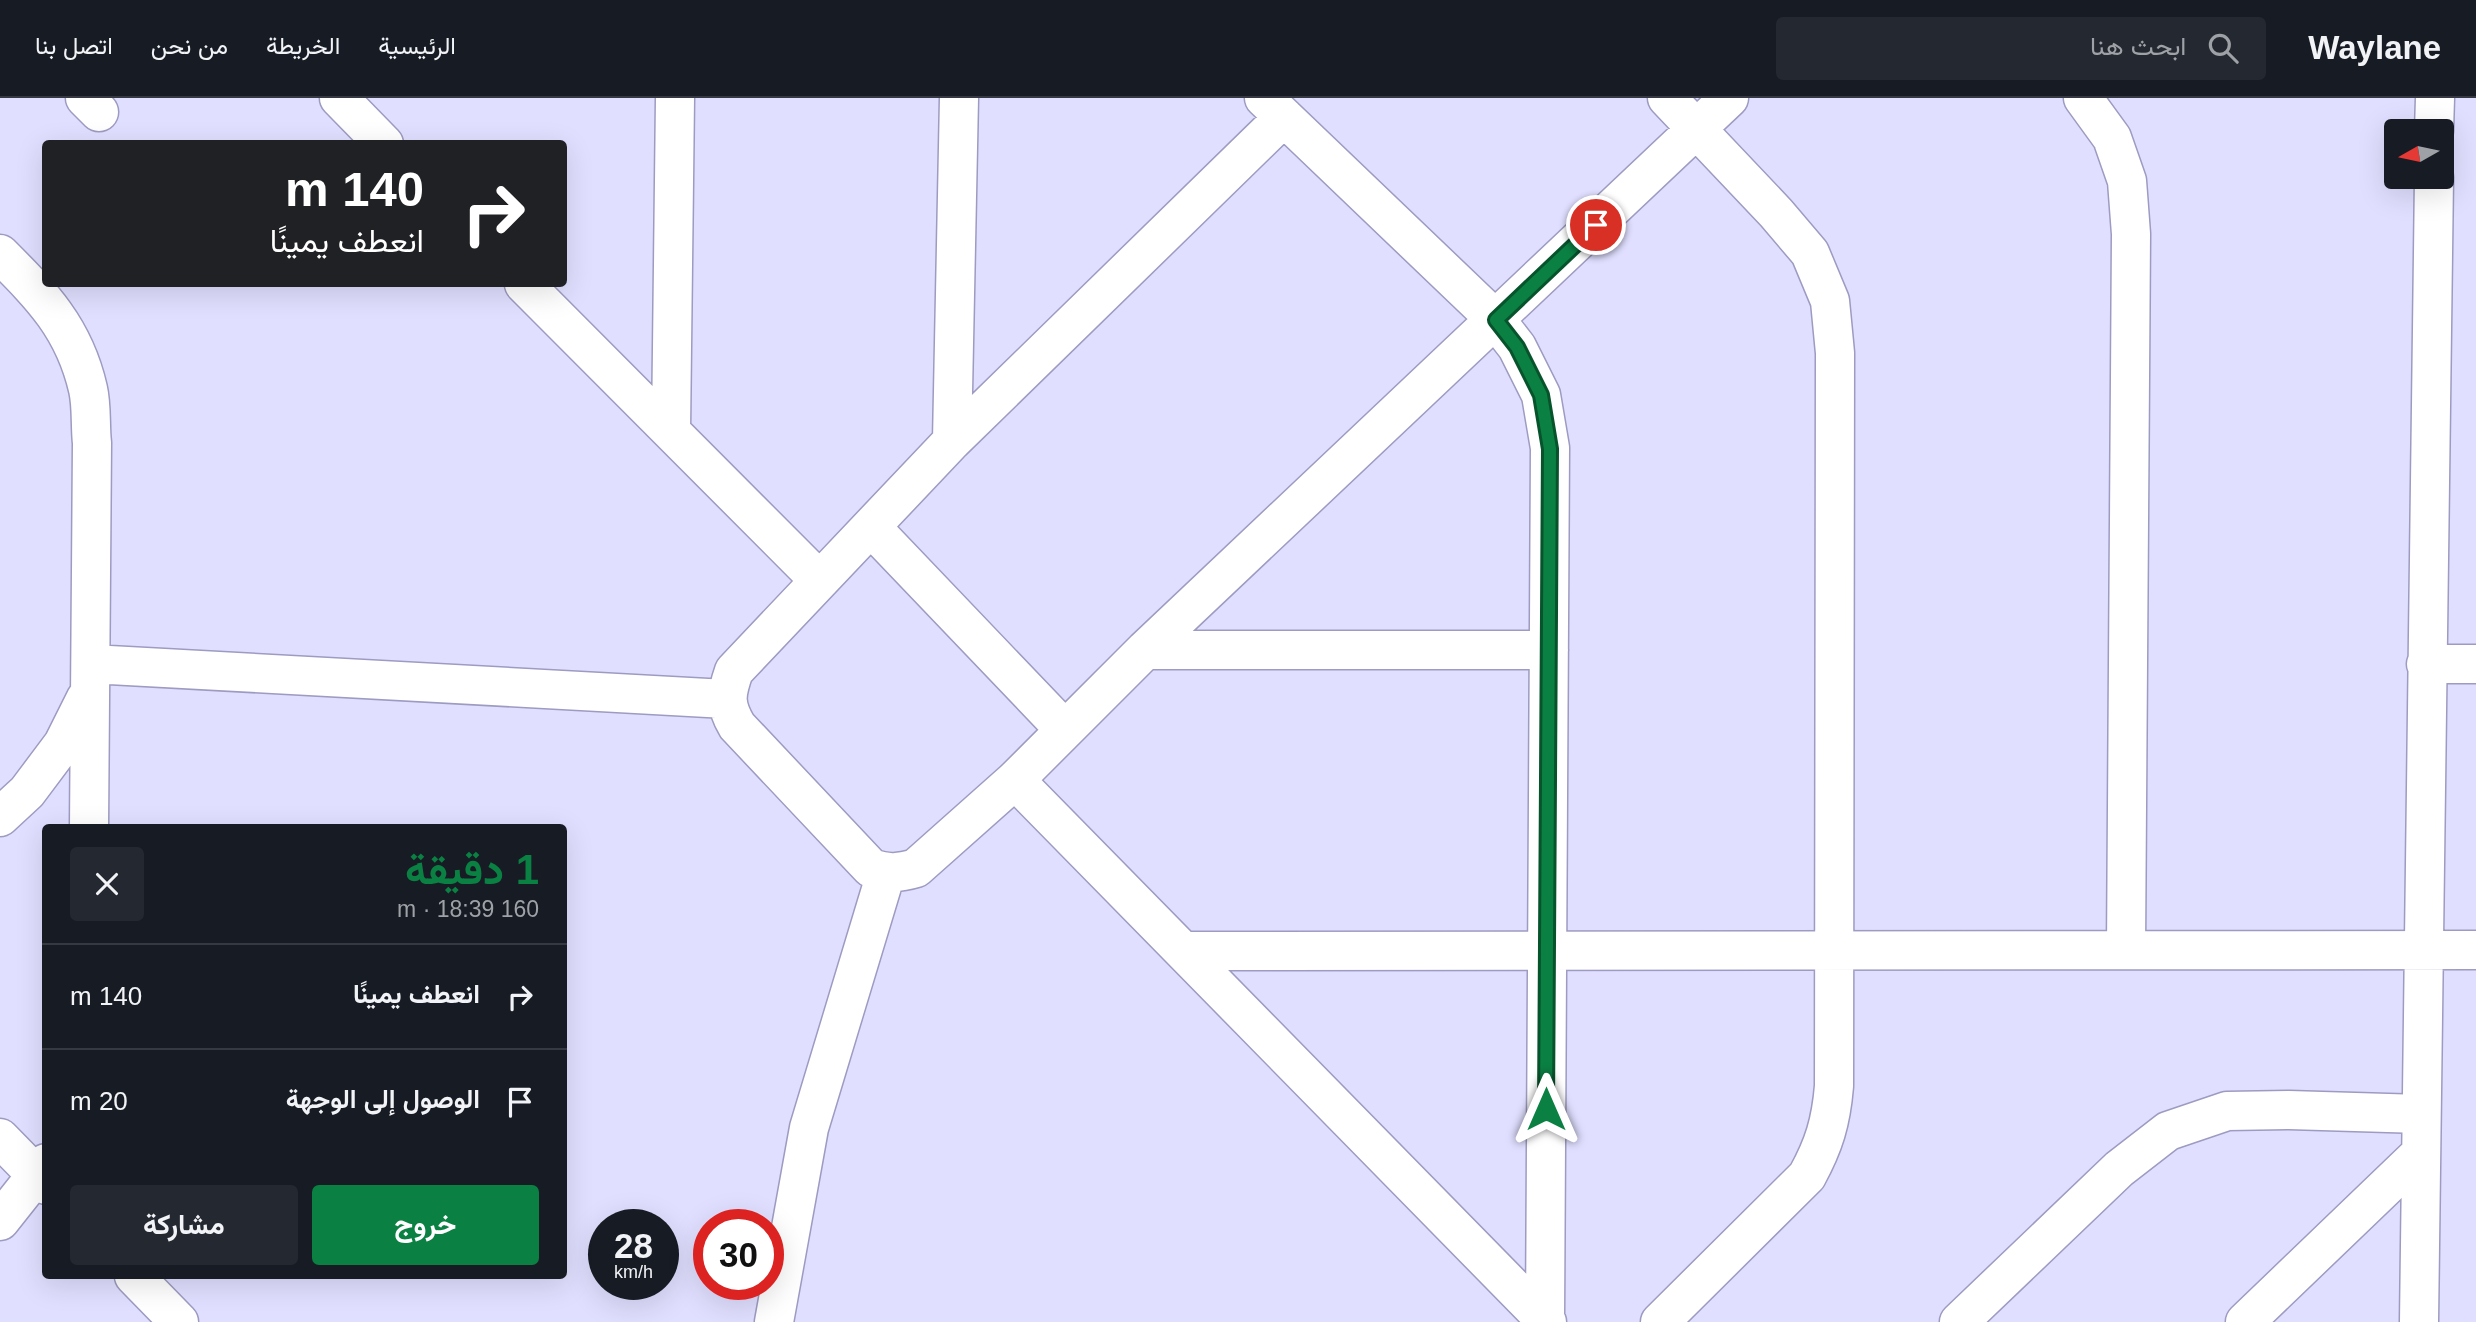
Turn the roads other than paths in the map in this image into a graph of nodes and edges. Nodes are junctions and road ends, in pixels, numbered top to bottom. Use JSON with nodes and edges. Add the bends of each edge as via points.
{"nodes":[{"id":1,"x":339,"y":98,"type":"edge"},
{"id":2,"x":675,"y":98,"type":"edge"},
{"id":3,"x":959,"y":98,"type":"edge"},
{"id":4,"x":1667,"y":98,"type":"edge"},
{"id":5,"x":1729,"y":98,"type":"edge"},
{"id":6,"x":2083,"y":98,"type":"edge"},
{"id":7,"x":2435,"y":98,"type":"edge"},
{"id":8,"x":1274,"y":107,"type":"edge"},
{"id":9,"x":2434,"y":119,"type":"edge"},
{"id":10,"x":1696,"y":129,"type":"junction"},
{"id":11,"x":380,"y":140,"type":"edge"},
{"id":12,"x":2434,"y":189,"type":"edge"},
{"id":13,"x":0,"y":254,"type":"edge"},
{"id":14,"x":527,"y":287,"type":"edge"},
{"id":15,"x":1496,"y":320,"type":"junction"},
{"id":16,"x":671,"y":432,"type":"junction"},
{"id":17,"x":952,"y":440,"type":"junction"},
{"id":18,"x":871,"y":527,"type":"junction"},
{"id":19,"x":819,"y":580,"type":"junction"},
{"id":20,"x":1145,"y":650,"type":"junction"},
{"id":21,"x":1549,"y":650,"type":"junction"},
{"id":22,"x":2426,"y":664,"type":"junction"},
{"id":23,"x":2476,"y":664,"type":"edge"},
{"id":24,"x":90,"y":677,"type":"junction"},
{"id":25,"x":726,"y":699,"type":"junction"},
{"id":26,"x":1065,"y":730,"type":"junction"},
{"id":27,"x":1015,"y":780,"type":"junction"},
{"id":28,"x":0,"y":817,"type":"edge"},
{"id":29,"x":89,"y":824,"type":"edge"},
{"id":30,"x":886,"y":873,"type":"junction"},
{"id":31,"x":2424,"y":949,"type":"junction"},
{"id":32,"x":1547,"y":950,"type":"junction"},
{"id":33,"x":1834,"y":950,"type":"junction"},
{"id":34,"x":2126,"y":950,"type":"junction"},
{"id":35,"x":2476,"y":950,"type":"edge"},
{"id":36,"x":1183,"y":951,"type":"junction"},
{"id":37,"x":2421,"y":1114,"type":"junction"},
{"id":38,"x":0,"y":1138,"type":"edge"},
{"id":39,"x":2421,"y":1153,"type":"junction"},
{"id":40,"x":42,"y":1173,"type":"edge"},
{"id":41,"x":42,"y":1175,"type":"edge"},
{"id":42,"x":0,"y":1221,"type":"edge"},
{"id":43,"x":137,"y":1279,"type":"edge"},
{"id":44,"x":1546,"y":1321,"type":"edge"},
{"id":45,"x":179,"y":1322,"type":"edge"},
{"id":46,"x":774,"y":1322,"type":"edge"},
{"id":47,"x":1660,"y":1322,"type":"edge"},
{"id":48,"x":1959,"y":1322,"type":"edge"},
{"id":49,"x":2245,"y":1322,"type":"edge"},
{"id":50,"x":2419,"y":1322,"type":"edge"}],
"edges":[{"from":1,"to":11,"type":"street"},
{"from":2,"to":16,"type":"street"},
{"from":3,"to":17,"type":"street"},
{"from":4,"to":10,"type":"street"},
{"from":5,"to":10,"type":"street"},
{"from":6,"to":34,"type":"street","via":[[2112,138],[2127,181],[2131,234]]},
{"from":7,"to":9,"type":"street"},
{"from":8,"to":15,"type":"street"},
{"from":8,"to":17,"type":"street"},
{"from":10,"to":15,"type":"street"},
{"from":10,"to":33,"type":"street","via":[[1810,253],[1830,301],[1835,353]]},
{"from":12,"to":22,"type":"street"},
{"from":13,"to":24,"type":"street","via":[[42,296],[71,340],[88,390],[92,443]]},
{"from":14,"to":16,"type":"street"},
{"from":15,"to":20,"type":"street"},
{"from":15,"to":21,"type":"street","via":[[1517,347],[1541,395],[1550,449]]},
{"from":16,"to":19,"type":"street"},
{"from":17,"to":18,"type":"street"},
{"from":18,"to":19,"type":"street"},
{"from":18,"to":26,"type":"street"},
{"from":19,"to":25,"type":"street","via":[[734,671]]},
{"from":20,"to":21,"type":"street"},
{"from":20,"to":26,"type":"street"},
{"from":21,"to":32,"type":"street"},
{"from":22,"to":23,"type":"street"},
{"from":22,"to":31,"type":"street"},
{"from":24,"to":25,"type":"street"},
{"from":24,"to":28,"type":"street","via":[[63,744],[27,792]]},
{"from":24,"to":29,"type":"street"},
{"from":25,"to":30,"type":"street","via":[[737,726],[871,868]]},
{"from":26,"to":27,"type":"street"},
{"from":27,"to":30,"type":"street","via":[[916,868]]},
{"from":27,"to":36,"type":"street"},
{"from":30,"to":46,"type":"street","via":[[809,1128]]},
{"from":31,"to":34,"type":"street"},
{"from":31,"to":35,"type":"street"},
{"from":31,"to":37,"type":"street"},
{"from":32,"to":33,"type":"street"},
{"from":32,"to":36,"type":"street"},
{"from":32,"to":44,"type":"street"},
{"from":33,"to":34,"type":"street"},
{"from":33,"to":47,"type":"street","via":[[1833,1086],[1831,1118],[1822,1149],[1807,1176]]},
{"from":36,"to":44,"type":"street"},
{"from":37,"to":39,"type":"street"},
{"from":37,"to":48,"type":"street","via":[[2227,1111],[2168,1131],[2119,1169]]},
{"from":38,"to":40,"type":"street"},
{"from":39,"to":49,"type":"street"},
{"from":39,"to":50,"type":"street"},
{"from":41,"to":42,"type":"street"},
{"from":43,"to":45,"type":"street"}]}
